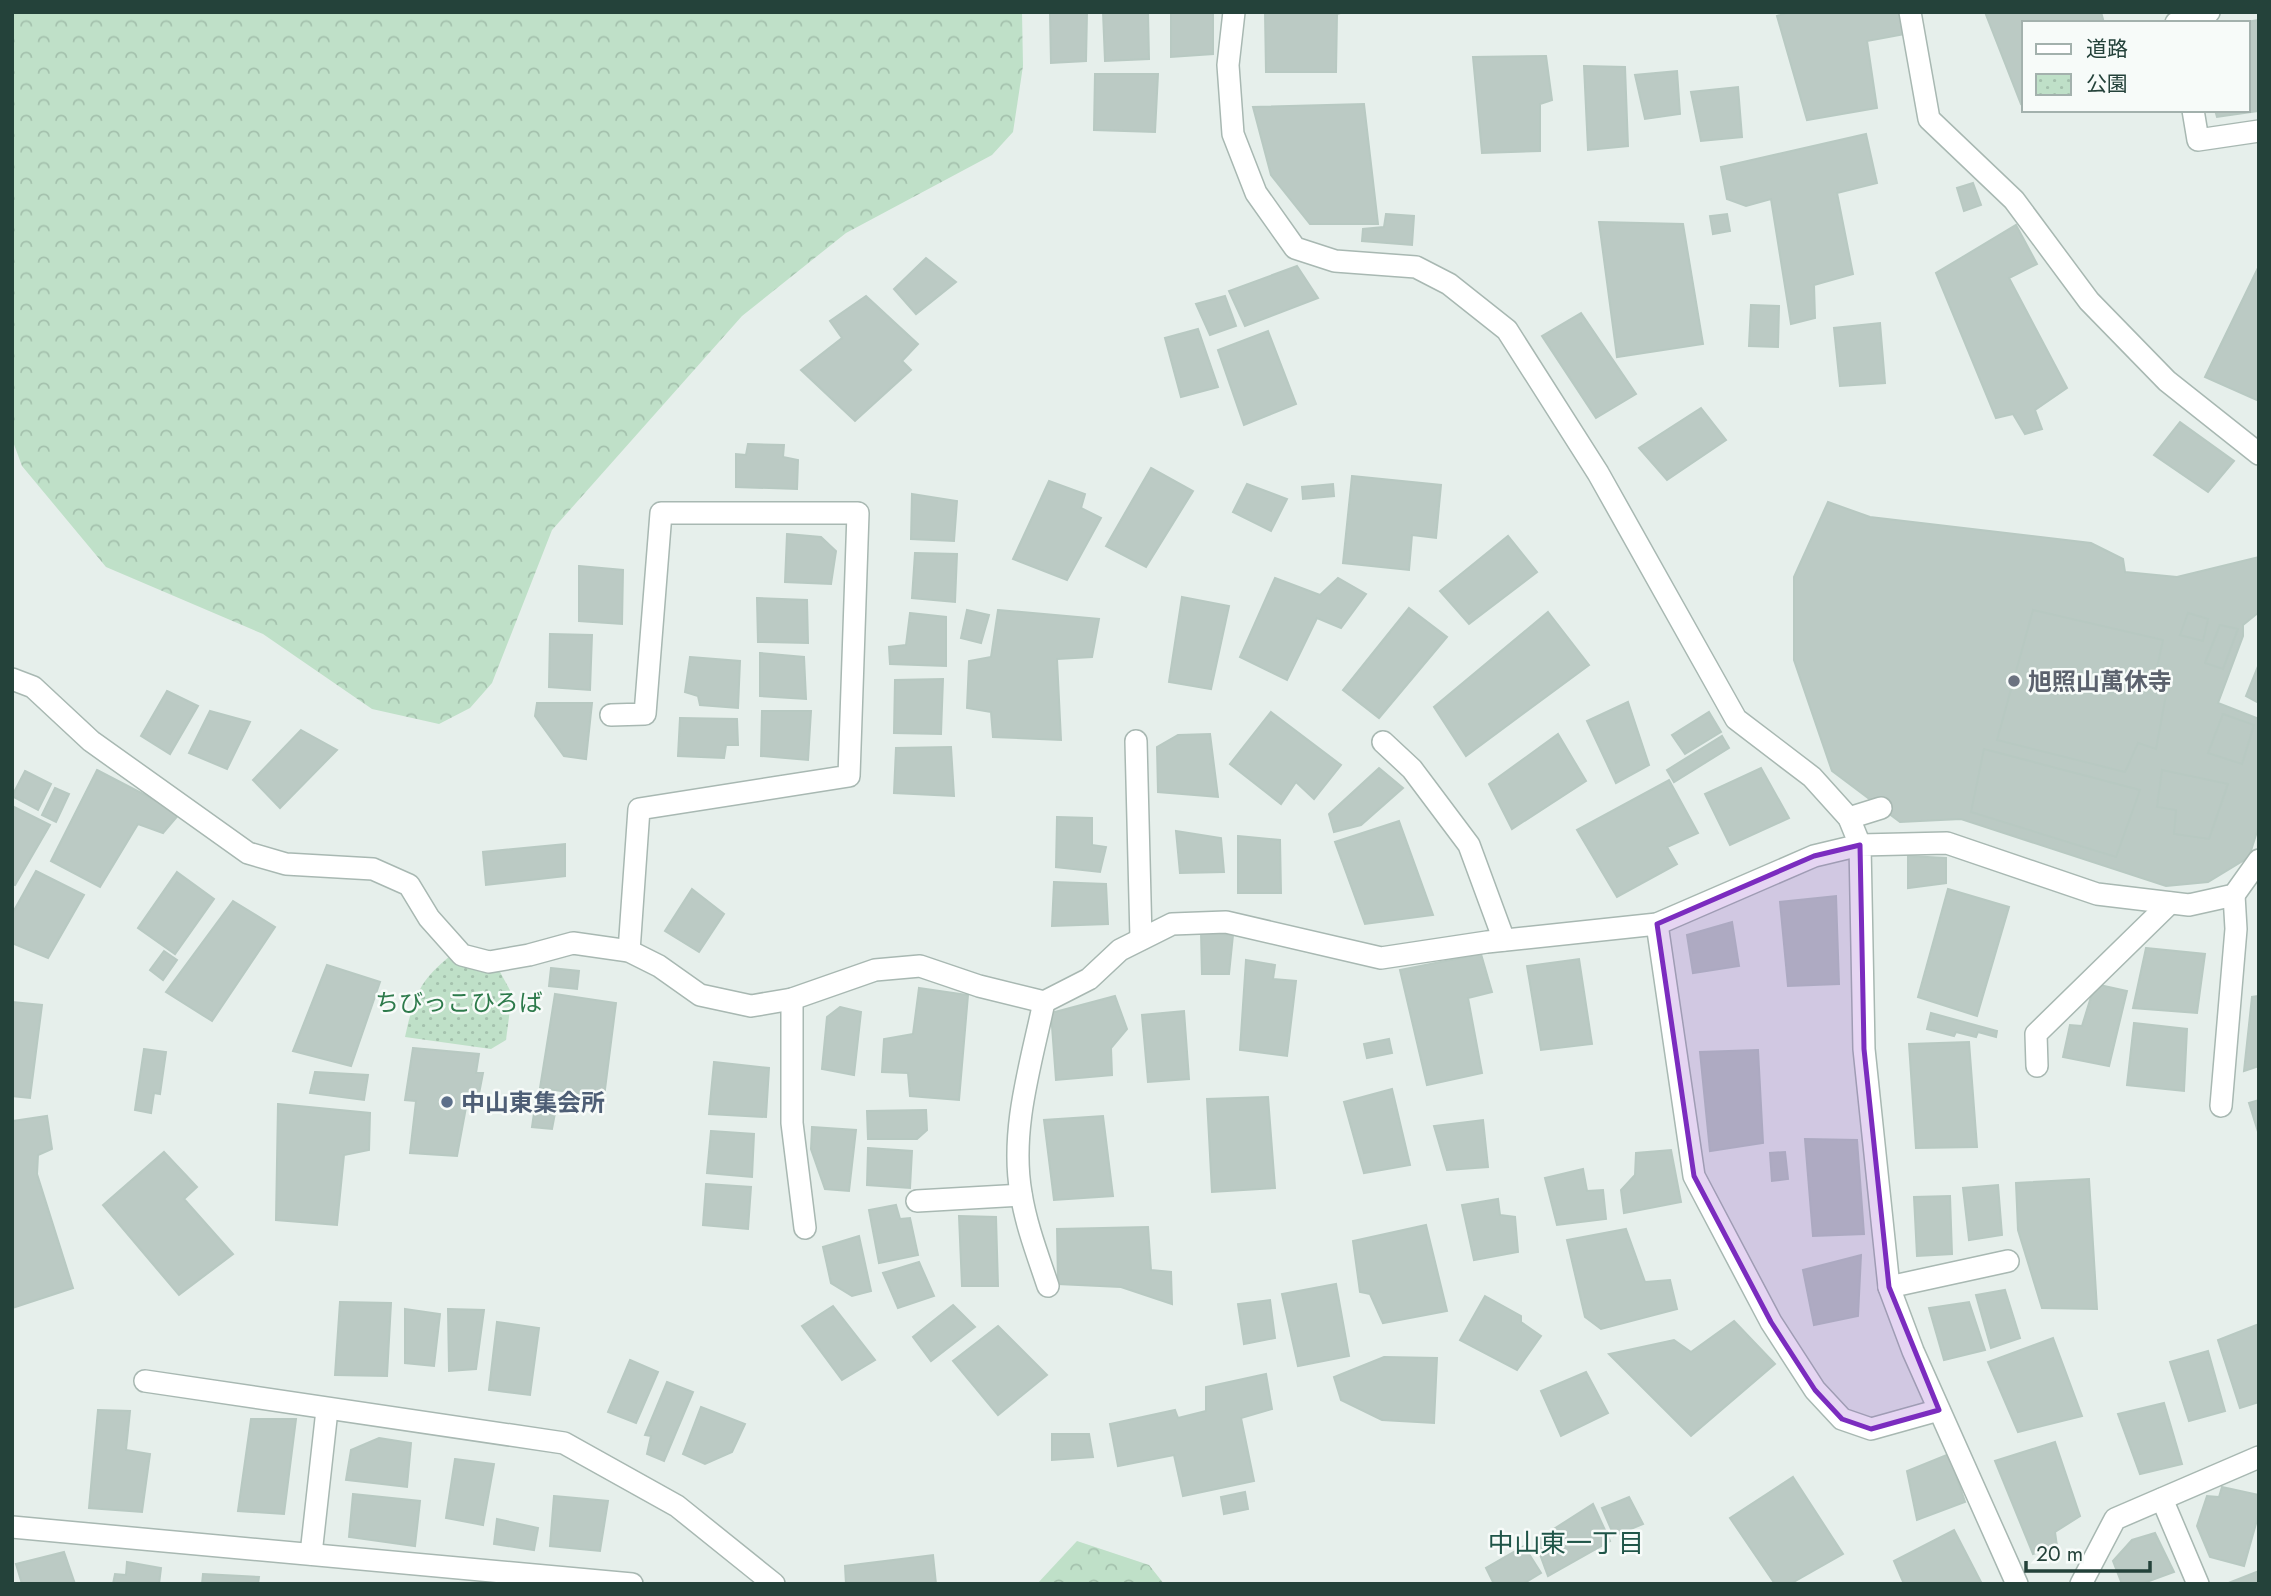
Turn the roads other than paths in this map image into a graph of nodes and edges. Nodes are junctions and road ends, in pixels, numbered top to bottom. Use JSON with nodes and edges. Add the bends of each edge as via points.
{"nodes":[{"id":1,"x":1234,"y":12,"type":"edge"},
{"id":2,"x":1910,"y":12,"type":"edge"},
{"id":3,"x":2209,"y":12,"type":"edge"},
{"id":4,"x":2182,"y":21,"type":"edge"},
{"id":5,"x":2193,"y":112,"type":"edge"},
{"id":6,"x":2259,"y":131,"type":"edge"},
{"id":7,"x":2259,"y":454,"type":"edge"},
{"id":8,"x":12,"y":679,"type":"edge"},
{"id":9,"x":611,"y":715,"type":"dead end"},
{"id":10,"x":1136,"y":741,"type":"dead end"},
{"id":11,"x":1383,"y":742,"type":"dead end"},
{"id":12,"x":1881,"y":808,"type":"dead end"},
{"id":13,"x":1849,"y":818,"type":"junction"},
{"id":14,"x":1860,"y":845,"type":"junction"},
{"id":15,"x":2259,"y":860,"type":"edge"},
{"id":16,"x":2234,"y":895,"type":"junction"},
{"id":17,"x":2169,"y":903,"type":"junction"},
{"id":18,"x":1657,"y":924,"type":"junction"},
{"id":19,"x":1141,"y":939,"type":"junction"},
{"id":20,"x":1504,"y":940,"type":"junction"},
{"id":21,"x":629,"y":951,"type":"junction"},
{"id":22,"x":792,"y":999,"type":"junction"},
{"id":23,"x":1044,"y":1002,"type":"junction"},
{"id":24,"x":2037,"y":1066,"type":"dead end"},
{"id":25,"x":2221,"y":1106,"type":"dead end"},
{"id":26,"x":1021,"y":1195,"type":"junction"},
{"id":27,"x":917,"y":1201,"type":"dead end"},
{"id":28,"x":805,"y":1228,"type":"dead end"},
{"id":29,"x":2008,"y":1261,"type":"dead end"},
{"id":30,"x":1048,"y":1286,"type":"dead end"},
{"id":31,"x":1889,"y":1287,"type":"junction"},
{"id":32,"x":145,"y":1381,"type":"dead end"},
{"id":33,"x":327,"y":1410,"type":"junction"},
{"id":34,"x":1939,"y":1410,"type":"junction"},
{"id":35,"x":2259,"y":1457,"type":"edge"},
{"id":36,"x":2162,"y":1499,"type":"junction"},
{"id":37,"x":12,"y":1527,"type":"edge"},
{"id":38,"x":311,"y":1554,"type":"junction"},
{"id":39,"x":632,"y":1584,"type":"edge"},
{"id":40,"x":774,"y":1584,"type":"edge"},
{"id":41,"x":2017,"y":1584,"type":"edge"},
{"id":42,"x":2081,"y":1584,"type":"edge"},
{"id":43,"x":2198,"y":1584,"type":"edge"}],
"edges":[{"from":1,"to":13,"type":"street","via":[[1228,65],[1233,134],[1256,193],[1295,248],[1335,261],[1416,267],[1449,284],[1507,330],[1598,473],[1736,719],[1812,777]]},
{"from":2,"to":7,"type":"street","via":[[1929,119],[2014,200],[2089,301],[2167,381]]},
{"from":3,"to":4,"type":"street"},
{"from":5,"to":6,"type":"street","via":[[2198,140]]},
{"from":8,"to":21,"type":"street","via":[[33,687],[90,741],[248,853],[286,864],[373,869],[409,885],[429,918],[462,955],[489,962],[573,943]]},
{"from":9,"to":21,"type":"street","via":[[645,714],[661,513],[858,513],[849,776],[639,809]]},
{"from":10,"to":19,"type":"street"},
{"from":11,"to":20,"type":"street","via":[[1412,769],[1469,845]]},
{"from":12,"to":13,"type":"street"},
{"from":13,"to":14,"type":"street"},
{"from":14,"to":17,"type":"street","via":[[1947,843],[2097,894]]},
{"from":14,"to":18,"type":"street","via":[[1814,856]]},
{"from":14,"to":31,"type":"street","via":[[1864,1049]]},
{"from":15,"to":16,"type":"street"},
{"from":16,"to":17,"type":"street","via":[[2189,905]]},
{"from":16,"to":25,"type":"street","via":[[2236,929]]},
{"from":17,"to":24,"type":"street","via":[[2036,1034]]},
{"from":18,"to":20,"type":"street"},
{"from":18,"to":34,"type":"street","via":[[1694,1176],[1771,1322],[1815,1390],[1842,1419],[1871,1429]]},
{"from":19,"to":20,"type":"street","via":[[1172,924],[1226,922],[1381,958]]},
{"from":19,"to":23,"type":"street","via":[[1120,950],[1089,979]]},
{"from":21,"to":22,"type":"street","via":[[700,995],[751,1006]]},
{"from":22,"to":23,"type":"street","via":[[875,970],[920,966]]},
{"from":22,"to":28,"type":"street","via":[[792,1123]]},
{"from":23,"to":26,"type":"street","via":[[1019,1127]]},
{"from":26,"to":27,"type":"street"},
{"from":26,"to":30,"type":"street"},
{"from":29,"to":31,"type":"street"},
{"from":31,"to":34,"type":"street"},
{"from":32,"to":33,"type":"street"},
{"from":33,"to":38,"type":"street"},
{"from":33,"to":40,"type":"street","via":[[564,1443],[677,1506]]},
{"from":34,"to":41,"type":"street"},
{"from":35,"to":36,"type":"street"},
{"from":36,"to":42,"type":"street","via":[[2115,1520]]},
{"from":36,"to":43,"type":"street"},
{"from":37,"to":38,"type":"street"},
{"from":38,"to":39,"type":"street"}]}
